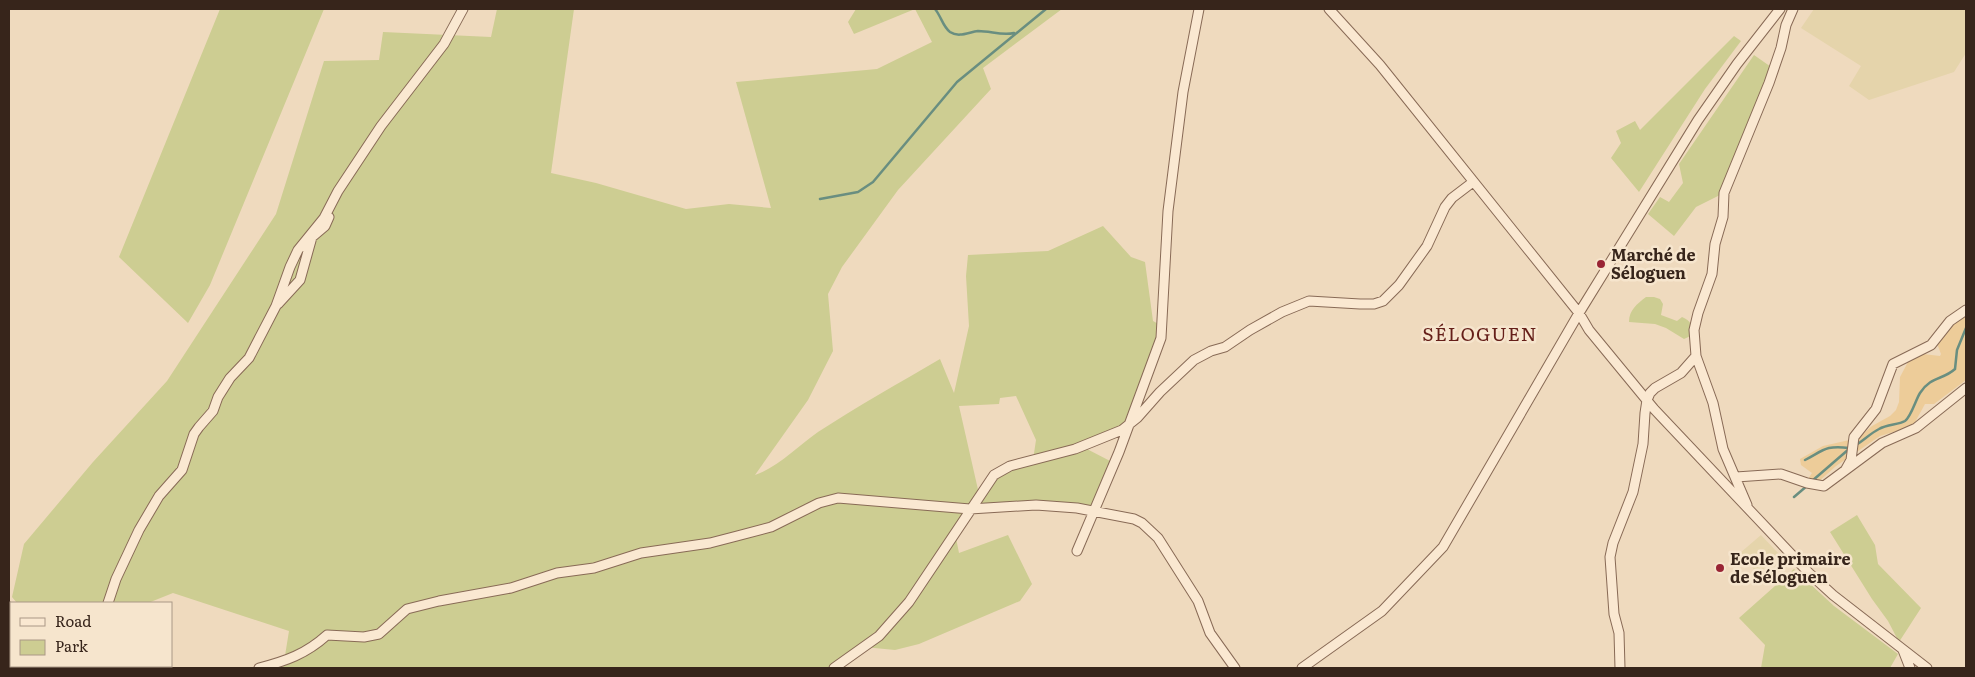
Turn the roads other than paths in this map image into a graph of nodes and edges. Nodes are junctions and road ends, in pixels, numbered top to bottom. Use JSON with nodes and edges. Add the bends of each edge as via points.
{"nodes":[{"id":1,"x":463,"y":9,"type":"edge"},
{"id":2,"x":1199,"y":9,"type":"edge"},
{"id":3,"x":1329,"y":9,"type":"edge"},
{"id":4,"x":1780,"y":9,"type":"edge"},
{"id":5,"x":1793,"y":9,"type":"edge"},
{"id":6,"x":1473,"y":182,"type":"junction"},
{"id":7,"x":332,"y":202,"type":"junction"},
{"id":8,"x":276,"y":306,"type":"junction"},
{"id":9,"x":1966,"y":310,"type":"edge"},
{"id":10,"x":1579,"y":313,"type":"junction"},
{"id":11,"x":1696,"y":356,"type":"junction"},
{"id":12,"x":1966,"y":388,"type":"edge"},
{"id":13,"x":1647,"y":400,"type":"junction"},
{"id":14,"x":1129,"y":425,"type":"junction"},
{"id":15,"x":1845,"y":471,"type":"junction"},
{"id":16,"x":1736,"y":478,"type":"junction"},
{"id":17,"x":970,"y":509,"type":"junction"},
{"id":18,"x":1748,"y":509,"type":"junction"},
{"id":19,"x":1094,"y":511,"type":"junction"},
{"id":20,"x":1077,"y":551,"type":"dead end"},
{"id":21,"x":108,"y":602,"type":"edge"},
{"id":22,"x":1902,"y":648,"type":"junction"},
{"id":23,"x":259,"y":668,"type":"edge"},
{"id":24,"x":834,"y":668,"type":"edge"},
{"id":25,"x":1235,"y":668,"type":"edge"},
{"id":26,"x":1302,"y":668,"type":"edge"},
{"id":27,"x":1620,"y":668,"type":"edge"},
{"id":28,"x":1910,"y":668,"type":"edge"},
{"id":29,"x":1927,"y":668,"type":"edge"}],
"edges":[{"from":1,"to":7,"type":"street","via":[[444,44],[381,126]]},
{"from":2,"to":14,"type":"street","via":[[1183,92],[1168,211],[1161,338]]},
{"from":3,"to":6,"type":"street","via":[[1380,65]]},
{"from":4,"to":10,"type":"street","via":[[1698,120]]},
{"from":5,"to":11,"type":"street","via":[[1769,82],[1724,193],[1723,218],[1715,244],[1712,274],[1694,330]]},
{"from":6,"to":10,"type":"street"},
{"from":6,"to":14,"type":"street","via":[[1445,207],[1427,246],[1400,285],[1382,301],[1374,304],[1309,302],[1282,312],[1225,347],[1194,360]]},
{"from":7,"to":8,"type":"street","via":[[324,218],[298,250]]},
{"from":7,"to":8,"type":"street","via":[[325,226],[312,238],[300,280]]},
{"from":8,"to":21,"type":"street","via":[[249,358],[230,378],[213,411],[194,434],[182,470],[159,496],[139,530]]},
{"from":9,"to":15,"type":"street","via":[[1950,321],[1932,345],[1893,364],[1876,409],[1854,437],[1851,460]]},
{"from":10,"to":13,"type":"street","via":[[1589,330]]},
{"from":10,"to":26,"type":"street","via":[[1443,547],[1382,611]]},
{"from":11,"to":13,"type":"street","via":[[1682,373],[1655,388]]},
{"from":11,"to":16,"type":"street","via":[[1713,403],[1723,449]]},
{"from":12,"to":15,"type":"street","via":[[1916,428],[1882,443]]},
{"from":13,"to":18,"type":"street"},
{"from":13,"to":27,"type":"street","via":[[1643,444],[1633,492],[1610,557]]},
{"from":14,"to":17,"type":"street","via":[[1075,449],[1010,466],[994,474]]},
{"from":14,"to":19,"type":"street"},
{"from":15,"to":16,"type":"street","via":[[1824,486],[1781,474]]},
{"from":16,"to":18,"type":"street"},
{"from":17,"to":19,"type":"street","via":[[1036,505]]},
{"from":17,"to":23,"type":"street","via":[[838,498],[819,503],[770,527],[710,543],[641,553],[594,568],[557,573],[510,588],[407,609],[379,634],[364,637],[327,635],[314,647],[286,661]]},
{"from":17,"to":24,"type":"street","via":[[909,602],[879,636]]},
{"from":18,"to":22,"type":"street","via":[[1833,596]]},
{"from":19,"to":20,"type":"street"},
{"from":19,"to":25,"type":"street","via":[[1134,519],[1158,538],[1198,601],[1210,632]]},
{"from":22,"to":28,"type":"street"},
{"from":22,"to":29,"type":"street"}]}
